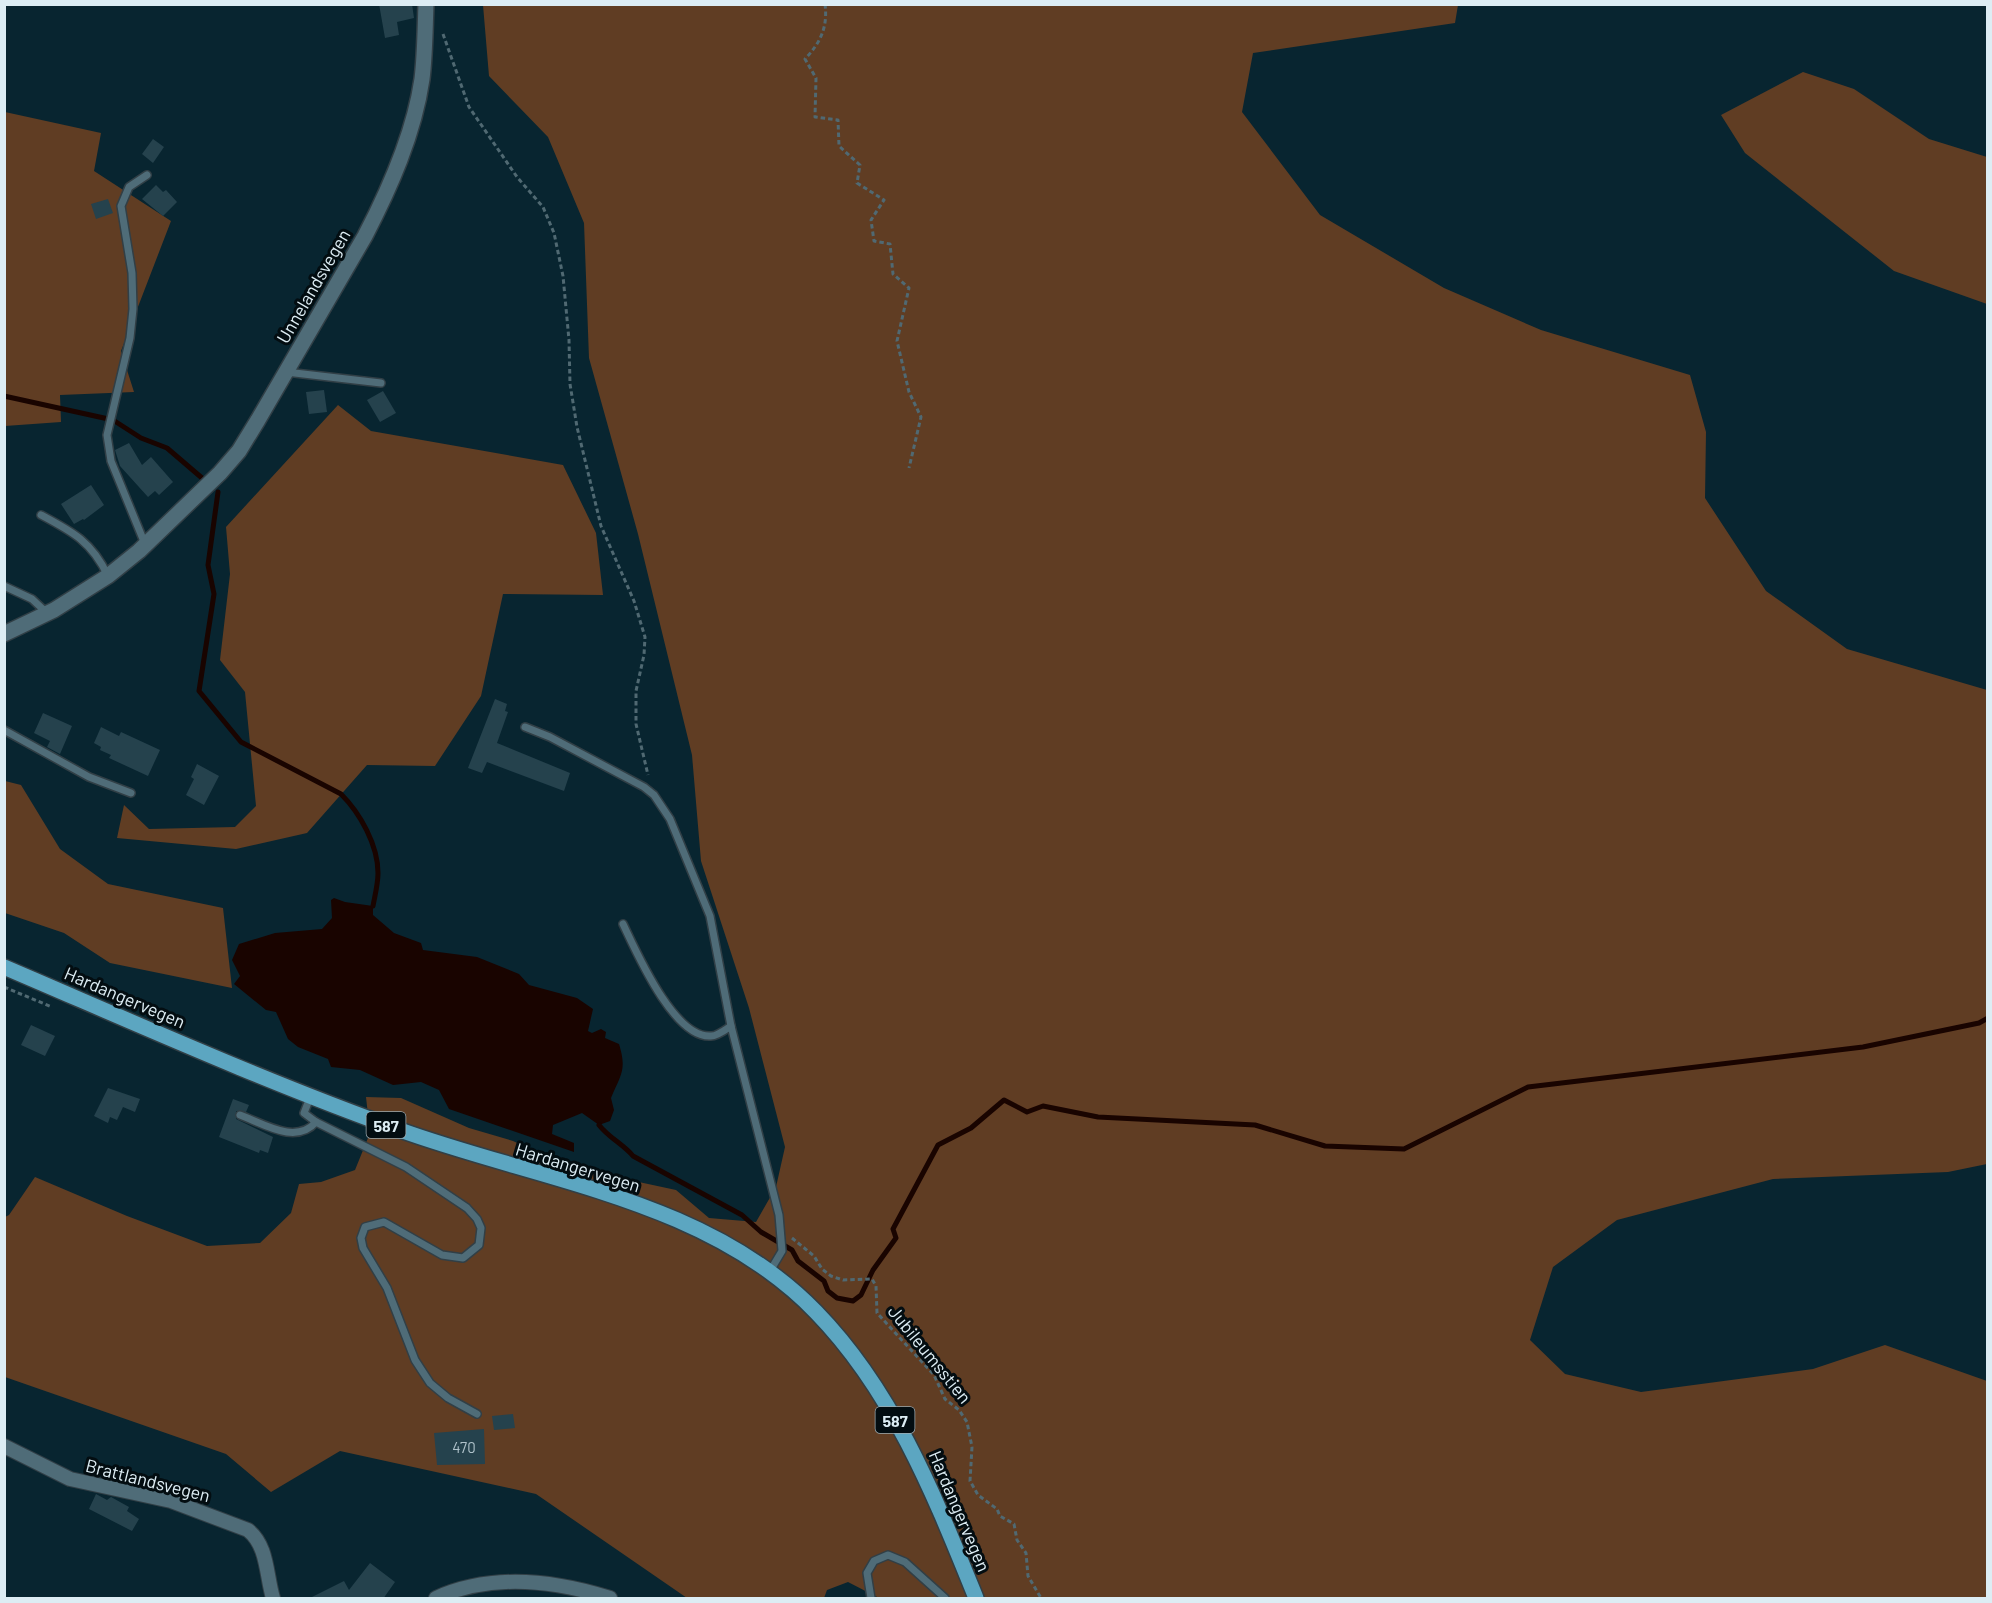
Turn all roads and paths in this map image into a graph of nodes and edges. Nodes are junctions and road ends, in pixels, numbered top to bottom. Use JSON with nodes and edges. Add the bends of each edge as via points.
{"nodes":[{"id":1,"x":426,"y":4,"type":"edge"},
{"id":2,"x":825,"y":4,"type":"edge"},
{"id":3,"x":441,"y":28,"type":"dead end"},
{"id":4,"x":147,"y":175,"type":"dead end"},
{"id":5,"x":286,"y":372,"type":"junction"},
{"id":6,"x":381,"y":383,"type":"dead end"},
{"id":7,"x":909,"y":468,"type":"dead end"},
{"id":8,"x":41,"y":515,"type":"dead end"},
{"id":9,"x":146,"y":544,"type":"junction"},
{"id":10,"x":108,"y":576,"type":"junction"},
{"id":11,"x":4,"y":586,"type":"edge"},
{"id":12,"x":48,"y":614,"type":"junction"},
{"id":13,"x":4,"y":634,"type":"edge"},
{"id":14,"x":525,"y":728,"type":"dead end"},
{"id":15,"x":4,"y":730,"type":"edge"},
{"id":16,"x":131,"y":794,"type":"dead end"},
{"id":17,"x":654,"y":795,"type":"junction"},
{"id":18,"x":623,"y":924,"type":"dead end"},
{"id":19,"x":4,"y":967,"type":"edge"},
{"id":20,"x":731,"y":1026,"type":"junction"},
{"id":21,"x":311,"y":1095,"type":"junction"},
{"id":22,"x":240,"y":1115,"type":"dead end"},
{"id":23,"x":316,"y":1122,"type":"junction"},
{"id":24,"x":782,"y":1239,"type":"junction"},
{"id":25,"x":770,"y":1271,"type":"junction"},
{"id":26,"x":477,"y":1414,"type":"dead end"},
{"id":27,"x":4,"y":1446,"type":"edge"},
{"id":28,"x":273,"y":1599,"type":"edge"},
{"id":29,"x":436,"y":1599,"type":"edge"},
{"id":30,"x":610,"y":1599,"type":"edge"},
{"id":31,"x":871,"y":1599,"type":"edge"},
{"id":32,"x":945,"y":1599,"type":"edge"},
{"id":33,"x":976,"y":1599,"type":"edge"},
{"id":34,"x":1041,"y":1599,"type":"edge"}],
"edges":[{"from":1,"to":5,"type":"main road","name":"Unnelandsvegen","via":[[422,79],[394,174],[365,236]]},
{"from":2,"to":7,"type":"path","via":[[827,16],[821,41],[805,59],[816,78],[815,117],[838,120],[839,146],[860,165],[857,183],[884,200],[871,220],[874,241],[890,244],[893,274],[909,288],[897,341],[909,392],[921,417]]},
{"from":3,"to":17,"type":"path","via":[[469,107],[517,177],[543,207],[554,233],[577,427],[601,526],[634,601],[645,637],[636,691],[636,724]]},
{"from":4,"to":9,"type":"lane","via":[[129,187],[121,206],[132,273],[133,309],[130,338],[108,423],[111,461]]},
{"from":5,"to":6,"type":"lane"},
{"from":5,"to":9,"type":"main road","name":"Unnelandsvegen","via":[[220,474]]},
{"from":8,"to":10,"type":"lane","via":[[91,547]]},
{"from":9,"to":10,"type":"main road","name":"Unnelandsvegen"},
{"from":10,"to":12,"type":"main road","name":"Unnelandsvegen"},
{"from":11,"to":12,"type":"lane","via":[[32,599]]},
{"from":12,"to":13,"type":"main road","name":"Unnelandsvegen"},
{"from":14,"to":17,"type":"lane","via":[[550,737]]},
{"from":15,"to":16,"type":"lane","via":[[89,777]]},
{"from":17,"to":20,"type":"lane","via":[[670,819],[710,916]]},
{"from":18,"to":20,"type":"lane","via":[[662,1000],[693,1030],[713,1037]]},
{"from":19,"to":21,"type":"main road","name":"Hardangervegen","number":"587"},
{"from":20,"to":24,"type":"lane"},
{"from":21,"to":23,"type":"lane","via":[[304,1113]]},
{"from":21,"to":25,"type":"main road","name":"Hardangervegen","number":"587","via":[[446,1146],[665,1215],[711,1236]]},
{"from":22,"to":23,"type":"lane","via":[[294,1134],[304,1133]]},
{"from":23,"to":26,"type":"lane","via":[[406,1167],[477,1219],[481,1228],[479,1245],[463,1258],[442,1255],[384,1222],[365,1227],[361,1238],[367,1257],[387,1288],[415,1360],[430,1383]]},
{"from":24,"to":25,"type":"lane","via":[[782,1251]]},
{"from":24,"to":34,"type":"path","name":"Jubileumsstien","via":[[792,1238],[831,1275],[843,1280],[872,1279],[877,1313],[934,1375],[945,1399],[967,1422],[972,1447],[970,1481],[978,1495],[1014,1524],[1017,1540],[1026,1553],[1028,1576]]},
{"from":25,"to":33,"type":"main road","name":"Hardangervegen","number":"587","via":[[841,1340],[880,1394],[923,1472]]},
{"from":27,"to":28,"type":"street","name":"Brattlandsvegen","via":[[70,1479],[171,1501],[248,1530],[257,1538],[264,1554]]},
{"from":29,"to":30,"type":"street","via":[[473,1584],[515,1581],[559,1586]]},
{"from":31,"to":32,"type":"lane","via":[[867,1573],[874,1561],[888,1555],[905,1562]]}]}
